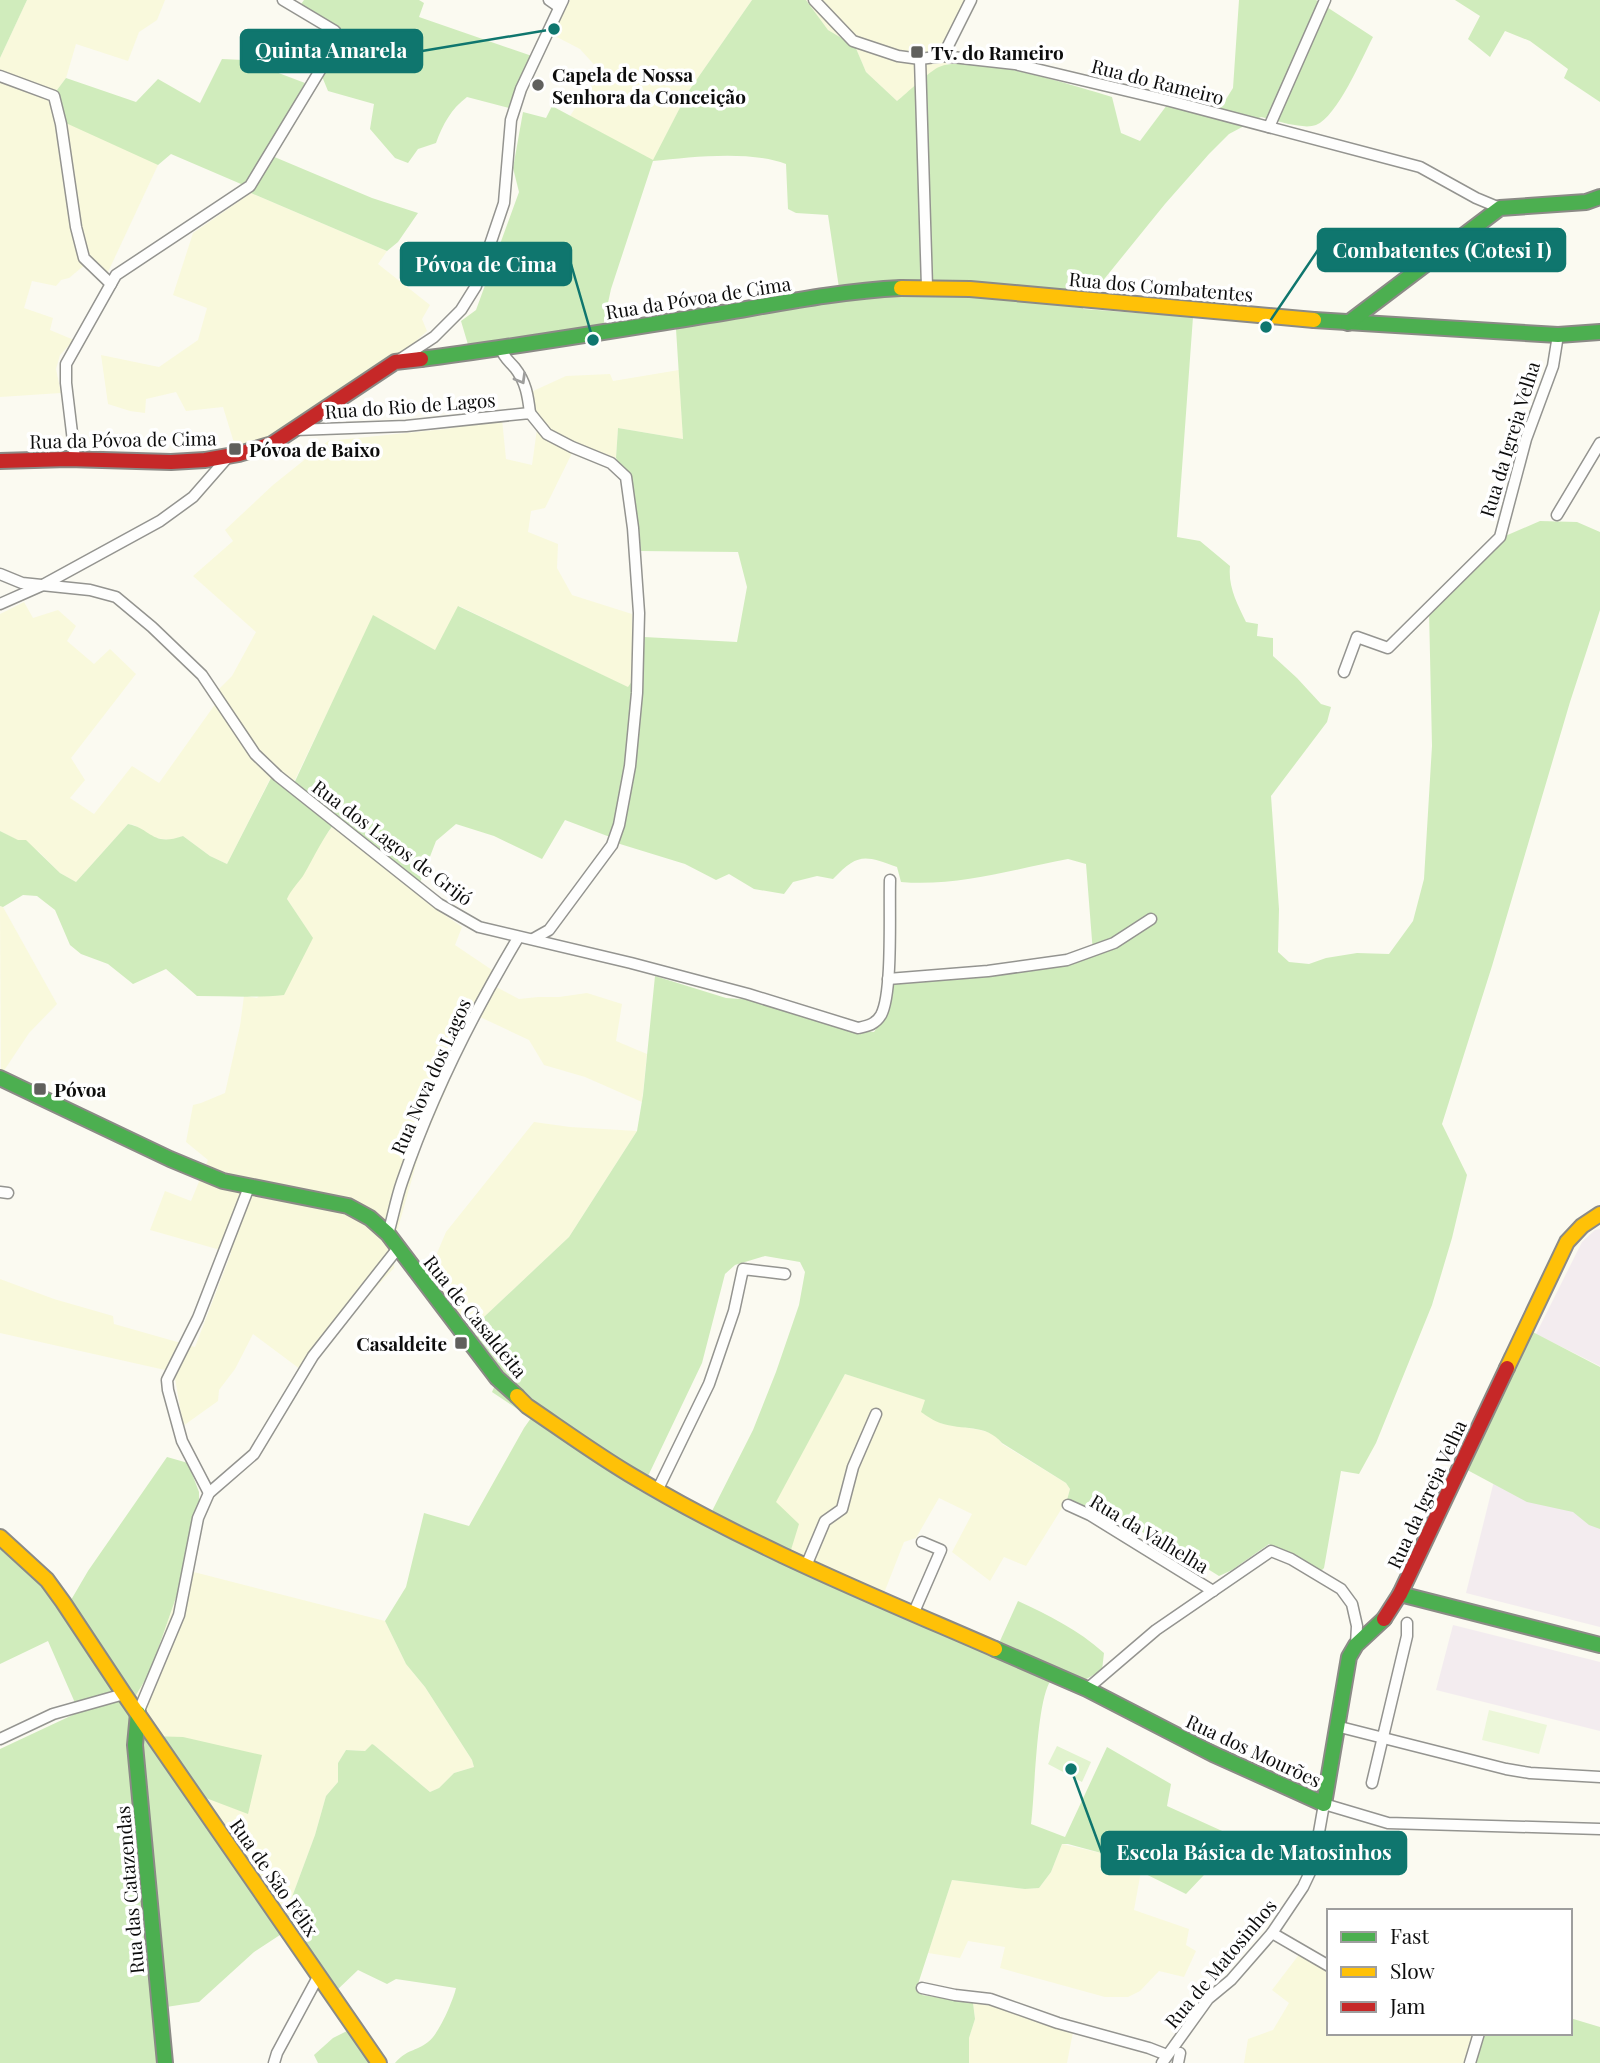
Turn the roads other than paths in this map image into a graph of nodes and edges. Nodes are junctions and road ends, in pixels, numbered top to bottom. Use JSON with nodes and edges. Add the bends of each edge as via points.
{"nodes":[{"id":1,"x":283,"y":0,"type":"edge"},
{"id":2,"x":549,"y":0,"type":"edge"},
{"id":3,"x":814,"y":0,"type":"edge"},
{"id":4,"x":971,"y":0,"type":"edge"},
{"id":5,"x":1325,"y":0,"type":"edge"},
{"id":6,"x":561,"y":4,"type":"edge"},
{"id":7,"x":943,"y":56,"type":"junction"},
{"id":8,"x":920,"y":59,"type":"junction"},
{"id":9,"x":0,"y":76,"type":"edge"},
{"id":10,"x":1269,"y":127,"type":"junction"},
{"id":11,"x":1600,"y":197,"type":"edge"},
{"id":12,"x":1500,"y":208,"type":"junction"},
{"id":13,"x":111,"y":284,"type":"junction"},
{"id":14,"x":928,"y":287,"type":"junction"},
{"id":15,"x":1348,"y":323,"type":"junction"},
{"id":16,"x":1600,"y":332,"type":"edge"},
{"id":17,"x":1558,"y":335,"type":"junction"},
{"id":18,"x":501,"y":349,"type":"junction"},
{"id":19,"x":396,"y":362,"type":"junction"},
{"id":20,"x":530,"y":413,"type":"junction"},
{"id":21,"x":292,"y":430,"type":"junction"},
{"id":22,"x":1600,"y":443,"type":"edge"},
{"id":23,"x":228,"y":457,"type":"junction"},
{"id":24,"x":75,"y":458,"type":"junction"},
{"id":25,"x":0,"y":461,"type":"edge"},
{"id":26,"x":1557,"y":515,"type":"dead end"},
{"id":27,"x":0,"y":574,"type":"edge"},
{"id":28,"x":43,"y":585,"type":"junction"},
{"id":29,"x":0,"y":604,"type":"edge"},
{"id":30,"x":1344,"y":672,"type":"dead end"},
{"id":31,"x":890,"y":880,"type":"dead end"},
{"id":32,"x":1151,"y":919,"type":"dead end"},
{"id":33,"x":518,"y":938,"type":"junction"},
{"id":34,"x":533,"y":939,"type":"junction"},
{"id":35,"x":888,"y":979,"type":"junction"},
{"id":36,"x":0,"y":1078,"type":"edge"},
{"id":37,"x":249,"y":1187,"type":"junction"},
{"id":38,"x":1600,"y":1214,"type":"edge"},
{"id":39,"x":388,"y":1234,"type":"junction"},
{"id":40,"x":398,"y":1248,"type":"junction"},
{"id":41,"x":785,"y":1274,"type":"dead end"},
{"id":42,"x":876,"y":1414,"type":"dead end"},
{"id":43,"x":657,"y":1491,"type":"junction"},
{"id":44,"x":209,"y":1493,"type":"junction"},
{"id":45,"x":1068,"y":1505,"type":"dead end"},
{"id":46,"x":0,"y":1537,"type":"edge"},
{"id":47,"x":922,"y":1542,"type":"dead end"},
{"id":48,"x":806,"y":1566,"type":"junction"},
{"id":49,"x":1213,"y":1591,"type":"junction"},
{"id":50,"x":1400,"y":1594,"type":"junction"},
{"id":51,"x":914,"y":1612,"type":"junction"},
{"id":52,"x":1407,"y":1623,"type":"dead end"},
{"id":53,"x":1356,"y":1645,"type":"junction"},
{"id":54,"x":1600,"y":1645,"type":"edge"},
{"id":55,"x":1087,"y":1689,"type":"junction"},
{"id":56,"x":124,"y":1694,"type":"junction"},
{"id":57,"x":138,"y":1713,"type":"junction"},
{"id":58,"x":1336,"y":1726,"type":"junction"},
{"id":59,"x":1383,"y":1738,"type":"junction"},
{"id":60,"x":0,"y":1739,"type":"edge"},
{"id":61,"x":1600,"y":1777,"type":"edge"},
{"id":62,"x":1372,"y":1783,"type":"dead end"},
{"id":63,"x":1324,"y":1804,"type":"junction"},
{"id":64,"x":1600,"y":1829,"type":"edge"},
{"id":65,"x":1272,"y":1933,"type":"junction"},
{"id":66,"x":1327,"y":1965,"type":"edge"},
{"id":67,"x":319,"y":1975,"type":"junction"},
{"id":68,"x":922,"y":1988,"type":"dead end"},
{"id":69,"x":1478,"y":2035,"type":"edge"},
{"id":70,"x":1165,"y":2059,"type":"edge"},
{"id":71,"x":165,"y":2063,"type":"edge"},
{"id":72,"x":274,"y":2063,"type":"edge"},
{"id":73,"x":379,"y":2063,"type":"edge"},
{"id":74,"x":1470,"y":2063,"type":"edge"}],
"edges":[{"from":1,"to":13,"type":"street","via":[[335,32],[337,44],[250,186],[116,275]]},
{"from":2,"to":6,"type":"street"},
{"from":3,"to":8,"type":"street","name":"Rua do Rameiro","via":[[853,41]]},
{"from":4,"to":7,"type":"street"},
{"from":5,"to":10,"type":"street"},
{"from":6,"to":19,"type":"street","via":[[511,120],[504,203],[476,285],[461,310],[434,337]]},
{"from":7,"to":8,"type":"street","name":"Rua do Rameiro"},
{"from":7,"to":10,"type":"street","name":"Rua do Rameiro","via":[[1015,64]]},
{"from":8,"to":14,"type":"street"},
{"from":9,"to":13,"type":"street","via":[[54,96],[84,258]]},
{"from":10,"to":12,"type":"street","name":"Rua do Rameiro","via":[[1420,167]]},
{"from":11,"to":12,"type":"street"},
{"from":12,"to":15,"type":"street"},
{"from":13,"to":24,"type":"street","via":[[66,365]]},
{"from":14,"to":15,"type":"street","name":"Rua dos Combatentes"},
{"from":14,"to":18,"type":"street","name":"Rua da Póvoa de Cima","via":[[794,301]]},
{"from":15,"to":17,"type":"street","name":"Rua dos Combatentes"},
{"from":16,"to":17,"type":"street","name":"Rua dos Combatentes"},
{"from":17,"to":30,"type":"street","name":"Rua da Igreja Velha","via":[[1553,366],[1526,439],[1500,537],[1388,648],[1357,637]]},
{"from":18,"to":19,"type":"street","name":"Rua da Póvoa de Cima"},
{"from":18,"to":20,"type":"street","name":"Rua do Rio de Lagos","one_way":true,"via":[[527,389]]},
{"from":19,"to":21,"type":"street","name":"Rua da Póvoa de Cima"},
{"from":20,"to":21,"type":"street","name":"Rua do Rio de Lagos","via":[[406,426]]},
{"from":20,"to":34,"type":"street","via":[[547,434],[611,463],[626,477],[639,613],[637,693],[619,825],[612,845],[549,930]]},
{"from":21,"to":23,"type":"street","name":"Rua da Póvoa de Cima","via":[[251,452]]},
{"from":22,"to":26,"type":"street"},
{"from":23,"to":24,"type":"street","name":"Rua da Póvoa de Cima","via":[[186,462]]},
{"from":23,"to":28,"type":"street","via":[[193,497],[160,521]]},
{"from":24,"to":25,"type":"street","name":"Rua da Póvoa de Cima"},
{"from":27,"to":28,"type":"street","name":"Rua dos Lagos de Grijó"},
{"from":28,"to":29,"type":"street"},
{"from":28,"to":33,"type":"street","name":"Rua dos Lagos de Grijó","via":[[116,597],[202,675],[255,754],[278,776],[439,904],[479,927]]},
{"from":31,"to":35,"type":"street","name":"Rua dos Lagos de Grijó"},
{"from":32,"to":35,"type":"street","via":[[1114,943],[1067,960]]},
{"from":33,"to":34,"type":"street","name":"Rua dos Lagos de Grijó"},
{"from":33,"to":39,"type":"street","name":"Rua Nova dos Lagos","via":[[429,1111]]},
{"from":34,"to":35,"type":"street","name":"Rua dos Lagos de Grijó","via":[[748,994],[858,1028],[871,1026],[881,1015]]},
{"from":36,"to":37,"type":"street","name":"Rua de Casaldeita","via":[[170,1159]]},
{"from":37,"to":39,"type":"street","name":"Rua de Casaldeita","via":[[348,1206],[369,1216]]},
{"from":37,"to":44,"type":"street","via":[[198,1318],[167,1380],[182,1441]]},
{"from":38,"to":50,"type":"street","name":"Rua da Igreja Velha","via":[[1578,1228],[1567,1242]]},
{"from":39,"to":40,"type":"street","name":"Rua de Casaldeita"},
{"from":40,"to":43,"type":"street","name":"Rua de Casaldeita","via":[[507,1388],[527,1406]]},
{"from":40,"to":44,"type":"street","via":[[313,1356],[254,1454]]},
{"from":41,"to":43,"type":"street","via":[[743,1269],[709,1384]]},
{"from":42,"to":48,"type":"street","via":[[853,1467],[842,1509],[825,1521]]},
{"from":43,"to":48,"type":"street","name":"Rua de Casaldeita"},
{"from":44,"to":57,"type":"street","via":[[198,1518],[179,1615]]},
{"from":45,"to":49,"type":"street","name":"Rua da Valhelha"},
{"from":46,"to":56,"type":"street","name":"Rua de São Félix","via":[[47,1580]]},
{"from":47,"to":51,"type":"street","via":[[941,1550]]},
{"from":48,"to":51,"type":"street","name":"Rua de Casaldeita"},
{"from":49,"to":53,"type":"street","via":[[1271,1551],[1341,1589],[1352,1604]]},
{"from":49,"to":55,"type":"street","via":[[1156,1630]]},
{"from":50,"to":53,"type":"street","name":"Rua da Igreja Velha","via":[[1381,1623]]},
{"from":50,"to":54,"type":"street"},
{"from":51,"to":55,"type":"street","name":"Rua dos Mourões"},
{"from":52,"to":59,"type":"street"},
{"from":53,"to":58,"type":"street","name":"Rua da Igreja Velha","via":[[1347,1663]]},
{"from":55,"to":63,"type":"street","name":"Rua dos Mourões"},
{"from":56,"to":57,"type":"street","name":"Rua de São Félix"},
{"from":56,"to":60,"type":"street","via":[[53,1714]]},
{"from":57,"to":67,"type":"street","name":"Rua de São Félix"},
{"from":57,"to":71,"type":"street","name":"Rua das Catazendas","via":[[135,1745]]},
{"from":58,"to":59,"type":"street"},
{"from":58,"to":63,"type":"street","name":"Rua da Igreja Velha"},
{"from":59,"to":61,"type":"street","via":[[1506,1769]]},
{"from":59,"to":62,"type":"street"},
{"from":63,"to":64,"type":"street","name":"Rua dos Mourões","via":[[1388,1824]]},
{"from":63,"to":65,"type":"street","name":"Rua de Matosinhos","via":[[1311,1873]]},
{"from":65,"to":66,"type":"street"},
{"from":65,"to":70,"type":"street","name":"Rua de Matosinhos","via":[[1208,1999]]},
{"from":67,"to":72,"type":"street"},
{"from":67,"to":73,"type":"street","name":"Rua de São Félix"},
{"from":68,"to":70,"type":"street","via":[[990,1999],[1149,2048]]},
{"from":69,"to":74,"type":"street"}]}
